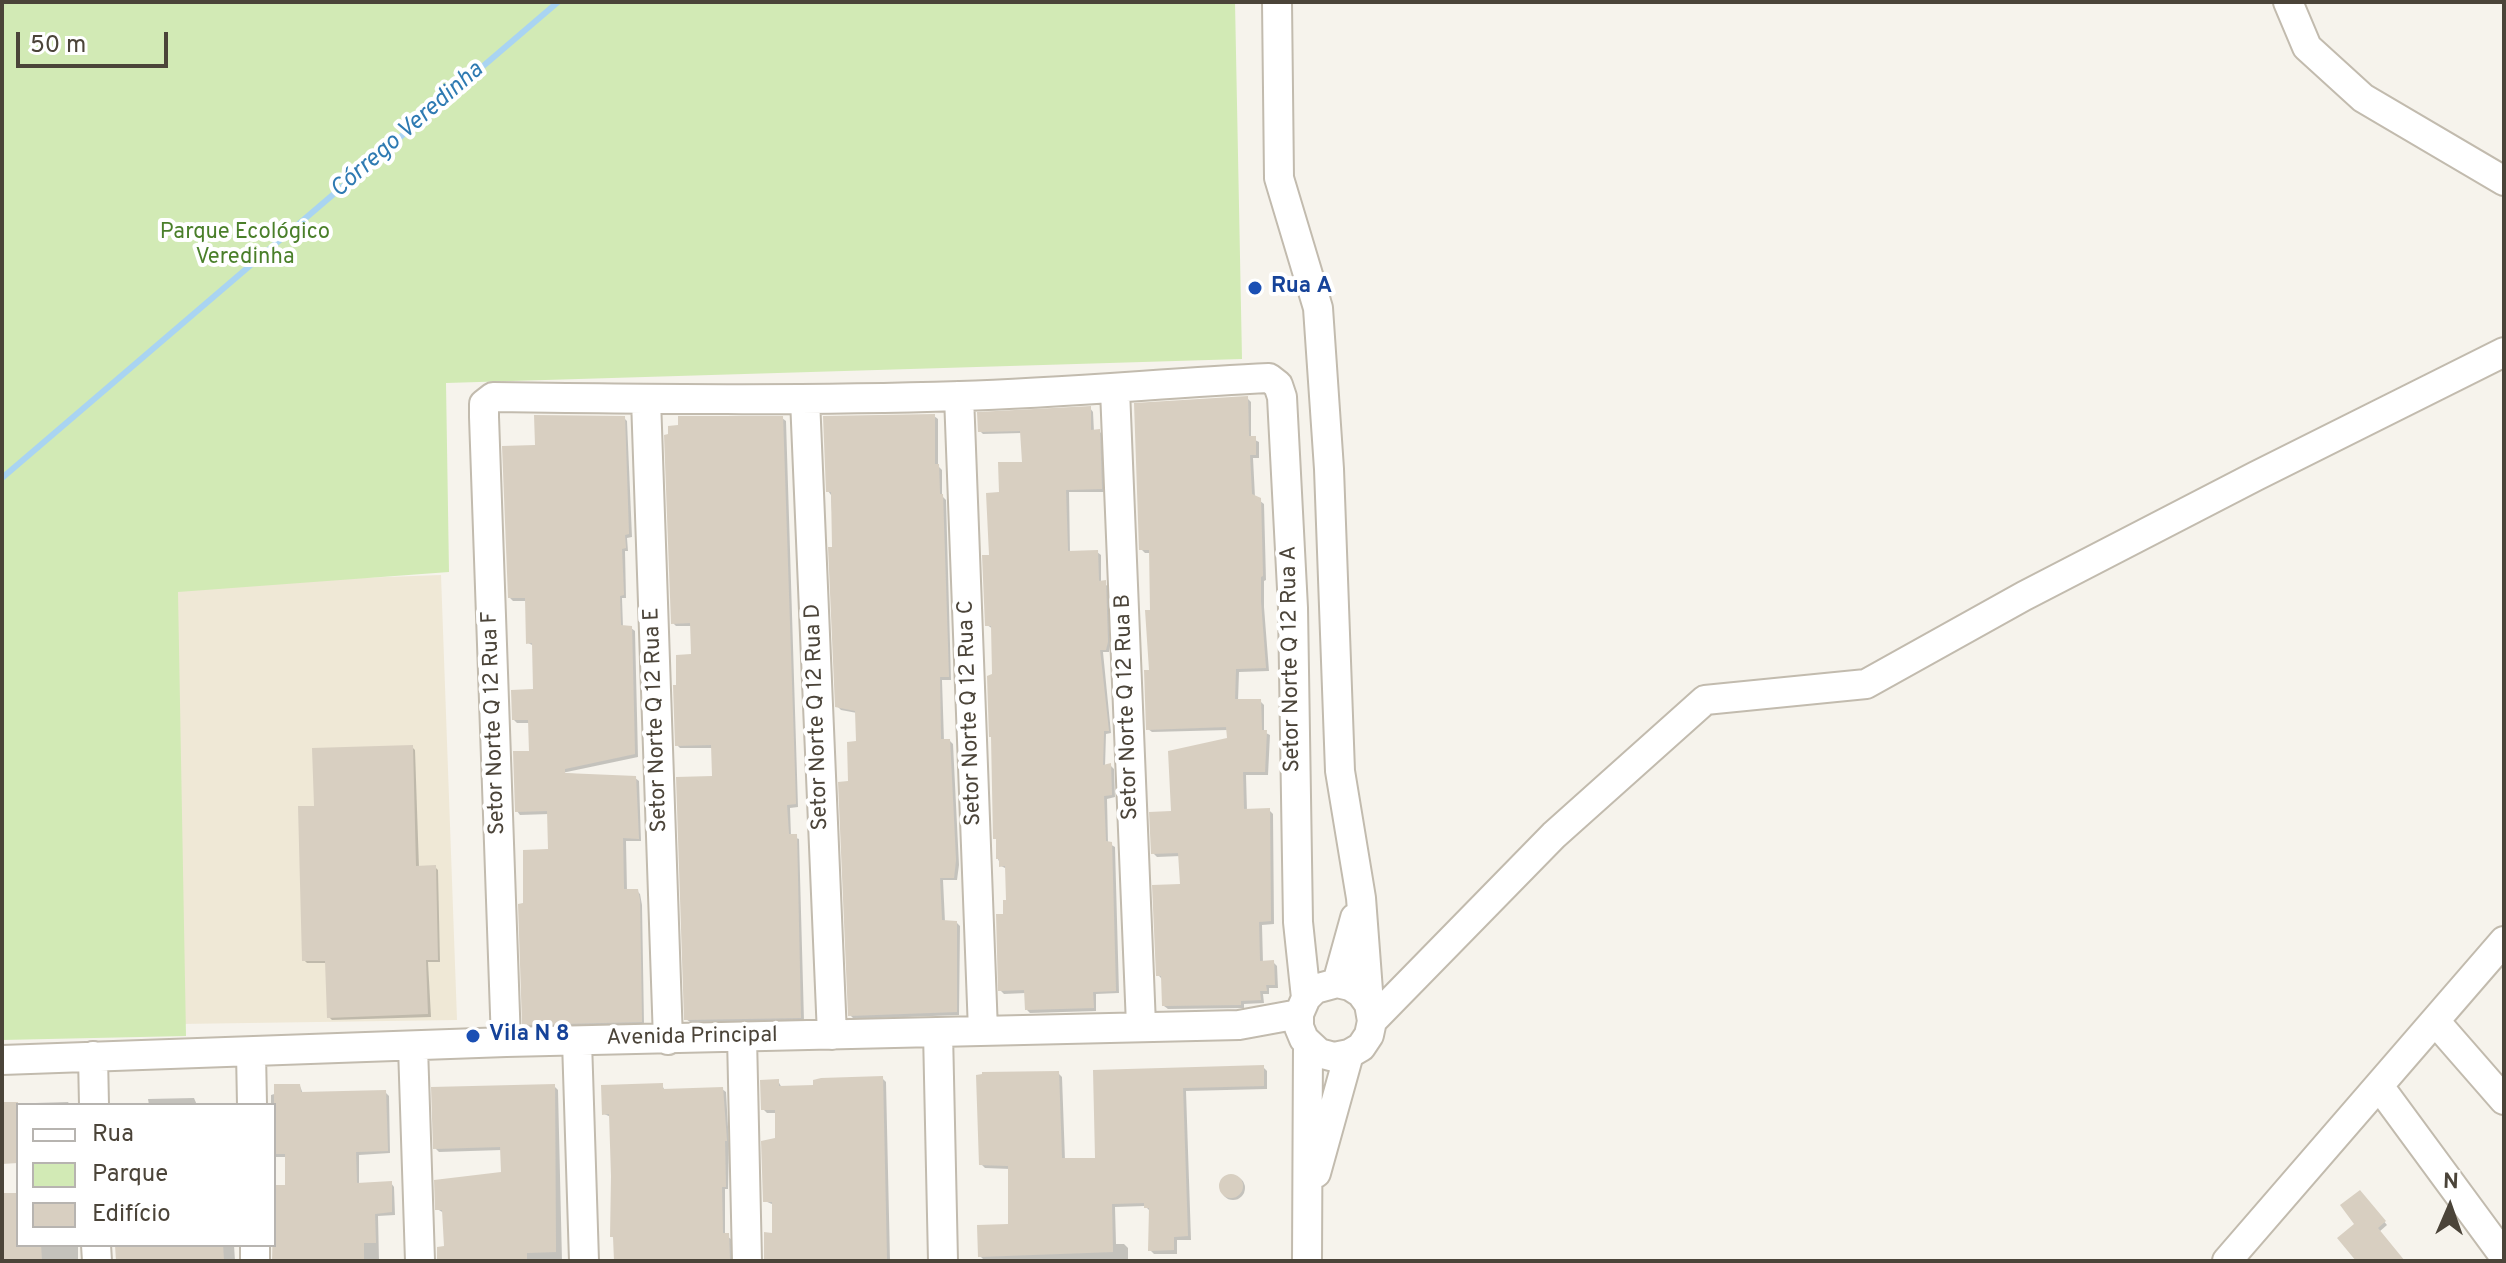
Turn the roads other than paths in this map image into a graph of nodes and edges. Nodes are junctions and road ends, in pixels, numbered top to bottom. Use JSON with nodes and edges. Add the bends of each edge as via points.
{"nodes":[{"id":1,"x":1277,"y":2,"type":"edge"},
{"id":2,"x":2288,"y":2,"type":"edge"},
{"id":3,"x":2504,"y":181,"type":"edge"},
{"id":4,"x":2504,"y":352,"type":"edge"},
{"id":5,"x":1115,"y":390,"type":"junction"},
{"id":6,"x":959,"y":396,"type":"junction"},
{"id":7,"x":646,"y":399,"type":"junction"},
{"id":8,"x":805,"y":399,"type":"junction"},
{"id":9,"x":1361,"y":898,"type":"junction"},
{"id":10,"x":2504,"y":941,"type":"edge"},
{"id":11,"x":1313,"y":1010,"type":"junction"},
{"id":12,"x":1370,"y":1012,"type":"junction"},
{"id":13,"x":2435,"y":1021,"type":"junction"},
{"id":14,"x":1141,"y":1025,"type":"junction"},
{"id":15,"x":983,"y":1031,"type":"junction"},
{"id":16,"x":938,"y":1032,"type":"junction"},
{"id":17,"x":832,"y":1035,"type":"junction"},
{"id":18,"x":742,"y":1037,"type":"junction"},
{"id":19,"x":668,"y":1040,"type":"junction"},
{"id":20,"x":577,"y":1041,"type":"junction"},
{"id":21,"x":506,"y":1042,"type":"junction"},
{"id":22,"x":413,"y":1047,"type":"junction"},
{"id":23,"x":251,"y":1052,"type":"junction"},
{"id":24,"x":1349,"y":1054,"type":"junction"},
{"id":25,"x":93,"y":1056,"type":"junction"},
{"id":26,"x":2,"y":1060,"type":"edge"},
{"id":27,"x":2379,"y":1086,"type":"junction"},
{"id":28,"x":2504,"y":1100,"type":"edge"},
{"id":29,"x":94,"y":1103,"type":"edge"},
{"id":30,"x":252,"y":1103,"type":"edge"},
{"id":31,"x":1305,"y":1213,"type":"junction"},
{"id":32,"x":2504,"y":1256,"type":"edge"},
{"id":33,"x":2236,"y":1258,"type":"edge"},
{"id":34,"x":420,"y":1261,"type":"edge"},
{"id":35,"x":584,"y":1261,"type":"edge"},
{"id":36,"x":747,"y":1261,"type":"edge"},
{"id":37,"x":943,"y":1261,"type":"edge"},
{"id":38,"x":1307,"y":1261,"type":"edge"}],
"edges":[{"from":1,"to":9,"type":"street","via":[[1279,178],[1318,308],[1340,771]]},
{"from":2,"to":3,"type":"street","via":[[2307,47],[2363,98]]},
{"from":4,"to":12,"type":"street","via":[[2038,589],[1866,684],[1705,700],[1554,835]]},
{"from":5,"to":6,"type":"street"},
{"from":5,"to":11,"type":"street","name":"Setor Norte Q 12 Rua A","via":[[1269,378],[1282,397],[1293,608],[1298,922]]},
{"from":5,"to":14,"type":"street","name":"Setor Norte Q 12 Rua B"},
{"from":6,"to":8,"type":"street"},
{"from":6,"to":15,"type":"street","name":"Setor Norte Q 12 Rua C"},
{"from":7,"to":8,"type":"street"},
{"from":7,"to":19,"type":"street","name":"Setor Norte Q 12 Rua E"},
{"from":7,"to":21,"type":"street","name":"Setor Norte Q 12 Rua F","via":[[493,397],[484,404]]},
{"from":8,"to":17,"type":"street","name":"Setor Norte Q 12 Rua D"},
{"from":9,"to":11,"type":"street"},
{"from":9,"to":12,"type":"street"},
{"from":10,"to":13,"type":"street"},
{"from":11,"to":12,"type":"street","name":"Avenida Principal","via":[[1350,986],[1361,993]]},
{"from":11,"to":14,"type":"street","name":"Avenida Principal","via":[[1239,1025]]},
{"from":11,"to":24,"type":"street","name":"Avenida Principal","via":[[1319,1053]]},
{"from":11,"to":31,"type":"street"},
{"from":12,"to":24,"type":"street","via":[[1369,1035]]},
{"from":13,"to":27,"type":"street"},
{"from":13,"to":28,"type":"street"},
{"from":14,"to":15,"type":"street","name":"Avenida Principal"},
{"from":15,"to":16,"type":"street","name":"Avenida Principal"},
{"from":16,"to":17,"type":"street","name":"Avenida Principal"},
{"from":16,"to":37,"type":"street"},
{"from":17,"to":18,"type":"street","name":"Avenida Principal"},
{"from":18,"to":19,"type":"street","name":"Avenida Principal"},
{"from":18,"to":36,"type":"street"},
{"from":19,"to":20,"type":"street","name":"Avenida Principal"},
{"from":20,"to":21,"type":"street","name":"Avenida Principal"},
{"from":20,"to":35,"type":"street"},
{"from":21,"to":22,"type":"street","name":"Avenida Principal"},
{"from":22,"to":23,"type":"street","name":"Avenida Principal"},
{"from":22,"to":34,"type":"street"},
{"from":23,"to":25,"type":"street","name":"Avenida Principal"},
{"from":23,"to":30,"type":"street"},
{"from":24,"to":31,"type":"street"},
{"from":25,"to":26,"type":"street","name":"Avenida Principal"},
{"from":25,"to":29,"type":"street"},
{"from":27,"to":32,"type":"street"},
{"from":27,"to":33,"type":"street"},
{"from":31,"to":38,"type":"street"}]}
